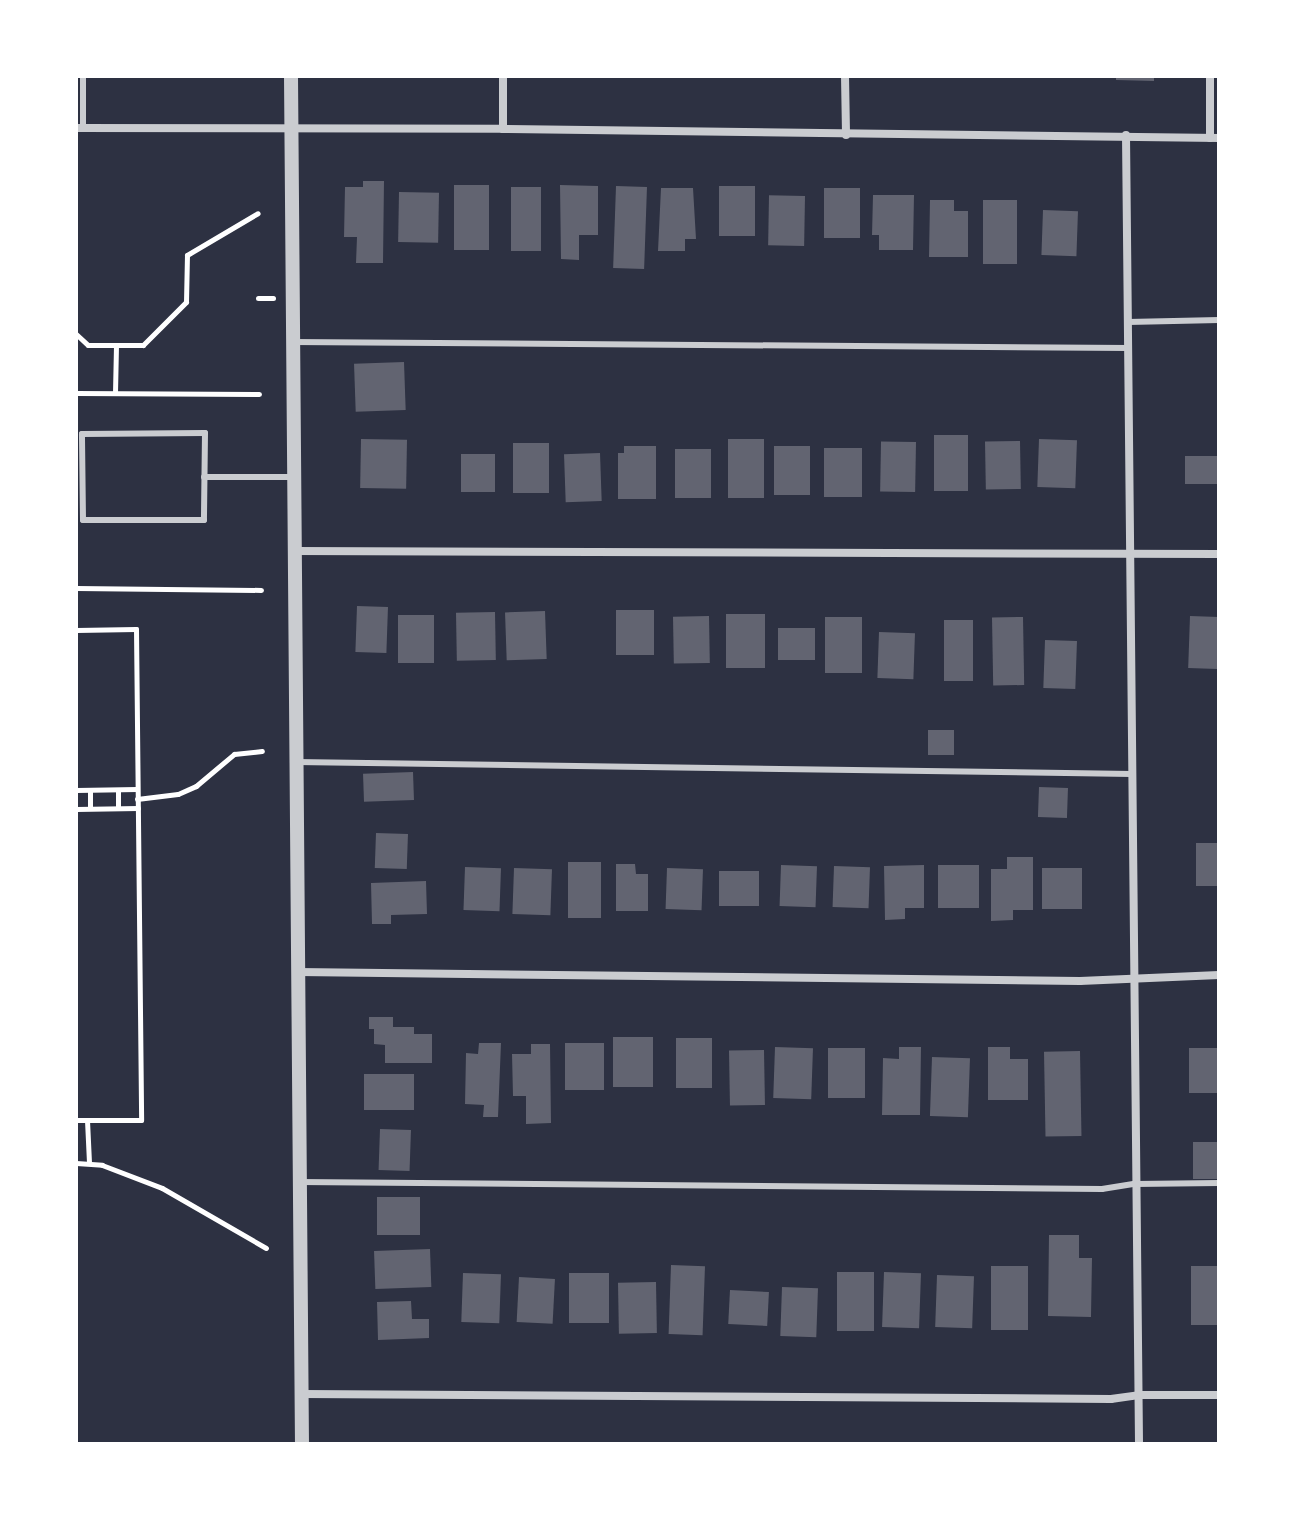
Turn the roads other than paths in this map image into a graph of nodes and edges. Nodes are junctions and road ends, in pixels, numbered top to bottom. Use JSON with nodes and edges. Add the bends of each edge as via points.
{"nodes":[{"id":1,"x":83,"y":76,"type":"edge"},
{"id":2,"x":291,"y":76,"type":"edge"},
{"id":3,"x":503,"y":76,"type":"edge"},
{"id":4,"x":845,"y":76,"type":"edge"},
{"id":5,"x":1210,"y":76,"type":"edge"},
{"id":6,"x":80,"y":128,"type":"edge"},
{"id":7,"x":292,"y":129,"type":"junction"},
{"id":8,"x":503,"y":129,"type":"junction"},
{"id":9,"x":846,"y":135,"type":"junction"},
{"id":10,"x":1126,"y":135,"type":"junction"},
{"id":11,"x":1215,"y":138,"type":"edge"},
{"id":12,"x":1219,"y":320,"type":"edge"},
{"id":13,"x":1128,"y":322,"type":"junction"},
{"id":14,"x":291,"y":342,"type":"junction"},
{"id":15,"x":1129,"y":348,"type":"junction"},
{"id":16,"x":204,"y":477,"type":"junction"},
{"id":17,"x":293,"y":477,"type":"junction"},
{"id":18,"x":294,"y":551,"type":"junction"},
{"id":19,"x":1131,"y":553,"type":"junction"},
{"id":20,"x":1219,"y":554,"type":"edge"},
{"id":21,"x":296,"y":762,"type":"junction"},
{"id":22,"x":1132,"y":774,"type":"junction"},
{"id":23,"x":298,"y":972,"type":"junction"},
{"id":24,"x":1219,"y":975,"type":"edge"},
{"id":25,"x":1135,"y":976,"type":"junction"},
{"id":26,"x":299,"y":1182,"type":"junction"},
{"id":27,"x":1219,"y":1183,"type":"edge"},
{"id":28,"x":1135,"y":1184,"type":"junction"},
{"id":29,"x":302,"y":1394,"type":"junction"},
{"id":30,"x":1139,"y":1395,"type":"junction"},
{"id":31,"x":1219,"y":1395,"type":"edge"},
{"id":32,"x":302,"y":1444,"type":"edge"},
{"id":33,"x":1139,"y":1444,"type":"edge"}],
"edges":[{"from":1,"to":6,"type":"lane"},
{"from":2,"to":7,"type":"street"},
{"from":3,"to":8,"type":"street"},
{"from":4,"to":9,"type":"street"},
{"from":5,"to":11,"type":"street"},
{"from":6,"to":7,"type":"street"},
{"from":7,"to":8,"type":"street"},
{"from":7,"to":14,"type":"street"},
{"from":8,"to":9,"type":"street"},
{"from":9,"to":10,"type":"street"},
{"from":10,"to":11,"type":"street"},
{"from":10,"to":13,"type":"street"},
{"from":12,"to":13,"type":"lane"},
{"from":13,"to":15,"type":"street"},
{"from":14,"to":15,"type":"lane"},
{"from":14,"to":17,"type":"street"},
{"from":15,"to":19,"type":"street"},
{"from":16,"to":16,"type":"lane","via":[[205,433],[82,434],[83,520],[204,520]]},
{"from":16,"to":17,"type":"lane"},
{"from":17,"to":18,"type":"street"},
{"from":18,"to":19,"type":"street"},
{"from":18,"to":21,"type":"street"},
{"from":19,"to":20,"type":"street"},
{"from":19,"to":22,"type":"street"},
{"from":21,"to":22,"type":"lane"},
{"from":21,"to":23,"type":"street"},
{"from":22,"to":25,"type":"street"},
{"from":23,"to":25,"type":"street","via":[[1080,981]]},
{"from":23,"to":26,"type":"street"},
{"from":24,"to":25,"type":"street"},
{"from":25,"to":28,"type":"street"},
{"from":26,"to":28,"type":"lane","via":[[1102,1189]]},
{"from":26,"to":29,"type":"street"},
{"from":27,"to":28,"type":"lane"},
{"from":28,"to":30,"type":"street"},
{"from":29,"to":30,"type":"street","via":[[1096,1399]]},
{"from":29,"to":32,"type":"street"},
{"from":30,"to":31,"type":"street"},
{"from":30,"to":33,"type":"street"}]}
